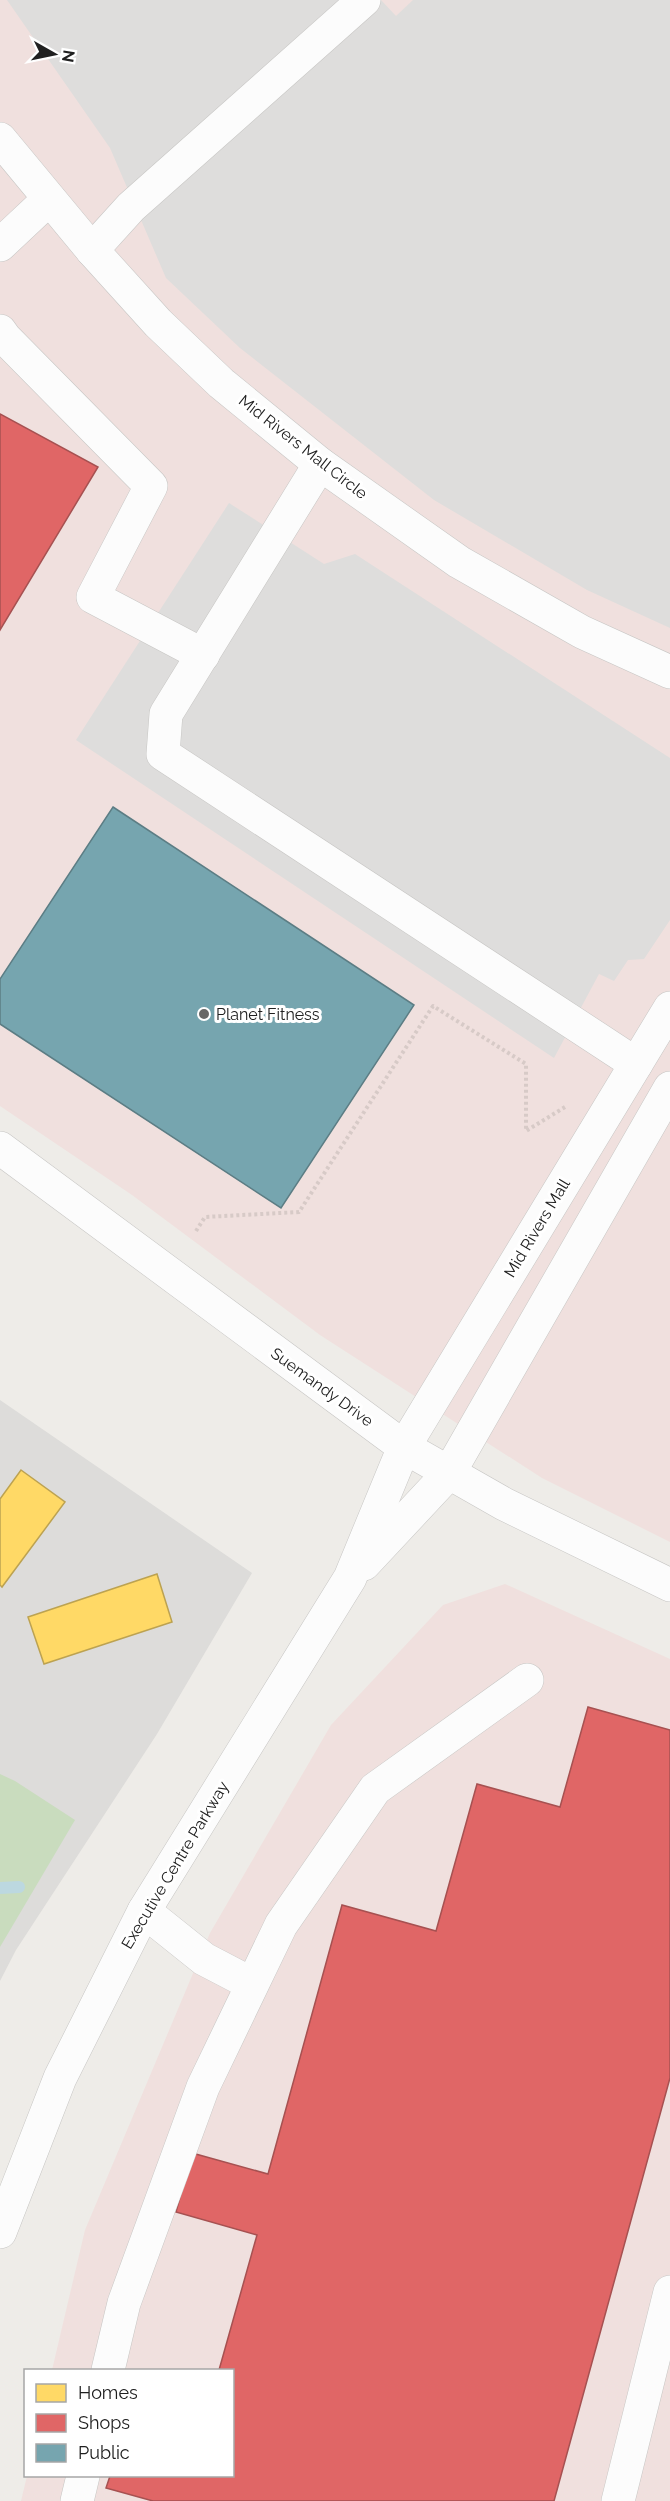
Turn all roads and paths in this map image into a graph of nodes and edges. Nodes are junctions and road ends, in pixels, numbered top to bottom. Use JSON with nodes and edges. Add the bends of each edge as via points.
{"nodes":[{"id":1,"x":364,"y":0,"type":"edge"},
{"id":2,"x":0,"y":139,"type":"edge"},
{"id":3,"x":49,"y":199,"type":"junction"},
{"id":4,"x":0,"y":245,"type":"edge"},
{"id":5,"x":92,"y":250,"type":"junction"},
{"id":6,"x":0,"y":331,"type":"edge"},
{"id":7,"x":320,"y":464,"type":"junction"},
{"id":8,"x":202,"y":655,"type":"junction"},
{"id":9,"x":670,"y":672,"type":"edge"},
{"id":10,"x":670,"y":1008,"type":"edge"},
{"id":11,"x":636,"y":1064,"type":"junction"},
{"id":12,"x":670,"y":1088,"type":"edge"},
{"id":13,"x":566,"y":1107,"type":"dead end"},
{"id":14,"x":0,"y":1148,"type":"edge"},
{"id":15,"x":196,"y":1231,"type":"dead end"},
{"id":16,"x":404,"y":1447,"type":"junction"},
{"id":17,"x":449,"y":1473,"type":"junction"},
{"id":18,"x":350,"y":1578,"type":"junction"},
{"id":19,"x":670,"y":1585,"type":"edge"},
{"id":20,"x":527,"y":1680,"type":"dead end"},
{"id":21,"x":144,"y":1911,"type":"junction"},
{"id":22,"x":252,"y":1984,"type":"junction"},
{"id":23,"x":0,"y":2232,"type":"edge"},
{"id":24,"x":670,"y":2292,"type":"edge"},
{"id":25,"x":108,"y":2369,"type":"edge"},
{"id":26,"x":83,"y":2477,"type":"edge"},
{"id":27,"x":77,"y":2501,"type":"edge"},
{"id":28,"x":618,"y":2501,"type":"edge"}],
"edges":[{"from":1,"to":5,"type":"street","via":[[131,207]]},
{"from":2,"to":3,"type":"street","name":"Mid Rivers Mall Circle"},
{"from":3,"to":4,"type":"street"},
{"from":3,"to":5,"type":"street","name":"Mid Rivers Mall Circle"},
{"from":5,"to":7,"type":"street","name":"Mid Rivers Mall Circle","via":[[166,331],[221,383]]},
{"from":6,"to":8,"type":"street","via":[[151,486],[93,597]]},
{"from":7,"to":8,"type":"street"},
{"from":7,"to":9,"type":"street","name":"Mid Rivers Mall Circle","via":[[459,562],[582,632]]},
{"from":8,"to":11,"type":"street","via":[[166,714],[163,754]]},
{"from":10,"to":11,"type":"street","name":"Mid Rivers Mall"},
{"from":11,"to":16,"type":"street","name":"Mid Rivers Mall"},
{"from":12,"to":17,"type":"street"},
{"from":13,"to":15,"type":"path","via":[[526,1131],[526,1064],[433,1006],[299,1212],[205,1217]]},
{"from":14,"to":16,"type":"street","name":"Suemandy Drive"},
{"from":16,"to":17,"type":"street","name":"Suemandy Drive"},
{"from":16,"to":18,"type":"street","name":"Executive Centre Parkway"},
{"from":17,"to":18,"type":"street","name":"Executive Centre Parkway"},
{"from":17,"to":19,"type":"street","name":"Suemandy Drive"},
{"from":18,"to":21,"type":"street","name":"Executive Centre Parkway"},
{"from":20,"to":22,"type":"street","via":[[375,1789],[281,1926]]},
{"from":21,"to":22,"type":"street","via":[[204,1959]]},
{"from":21,"to":23,"type":"street","name":"Executive Centre Parkway","via":[[60,2078]]},
{"from":22,"to":25,"type":"street","via":[[199,2097],[124,2303]]},
{"from":24,"to":28,"type":"street"},
{"from":26,"to":27,"type":"street"}]}
